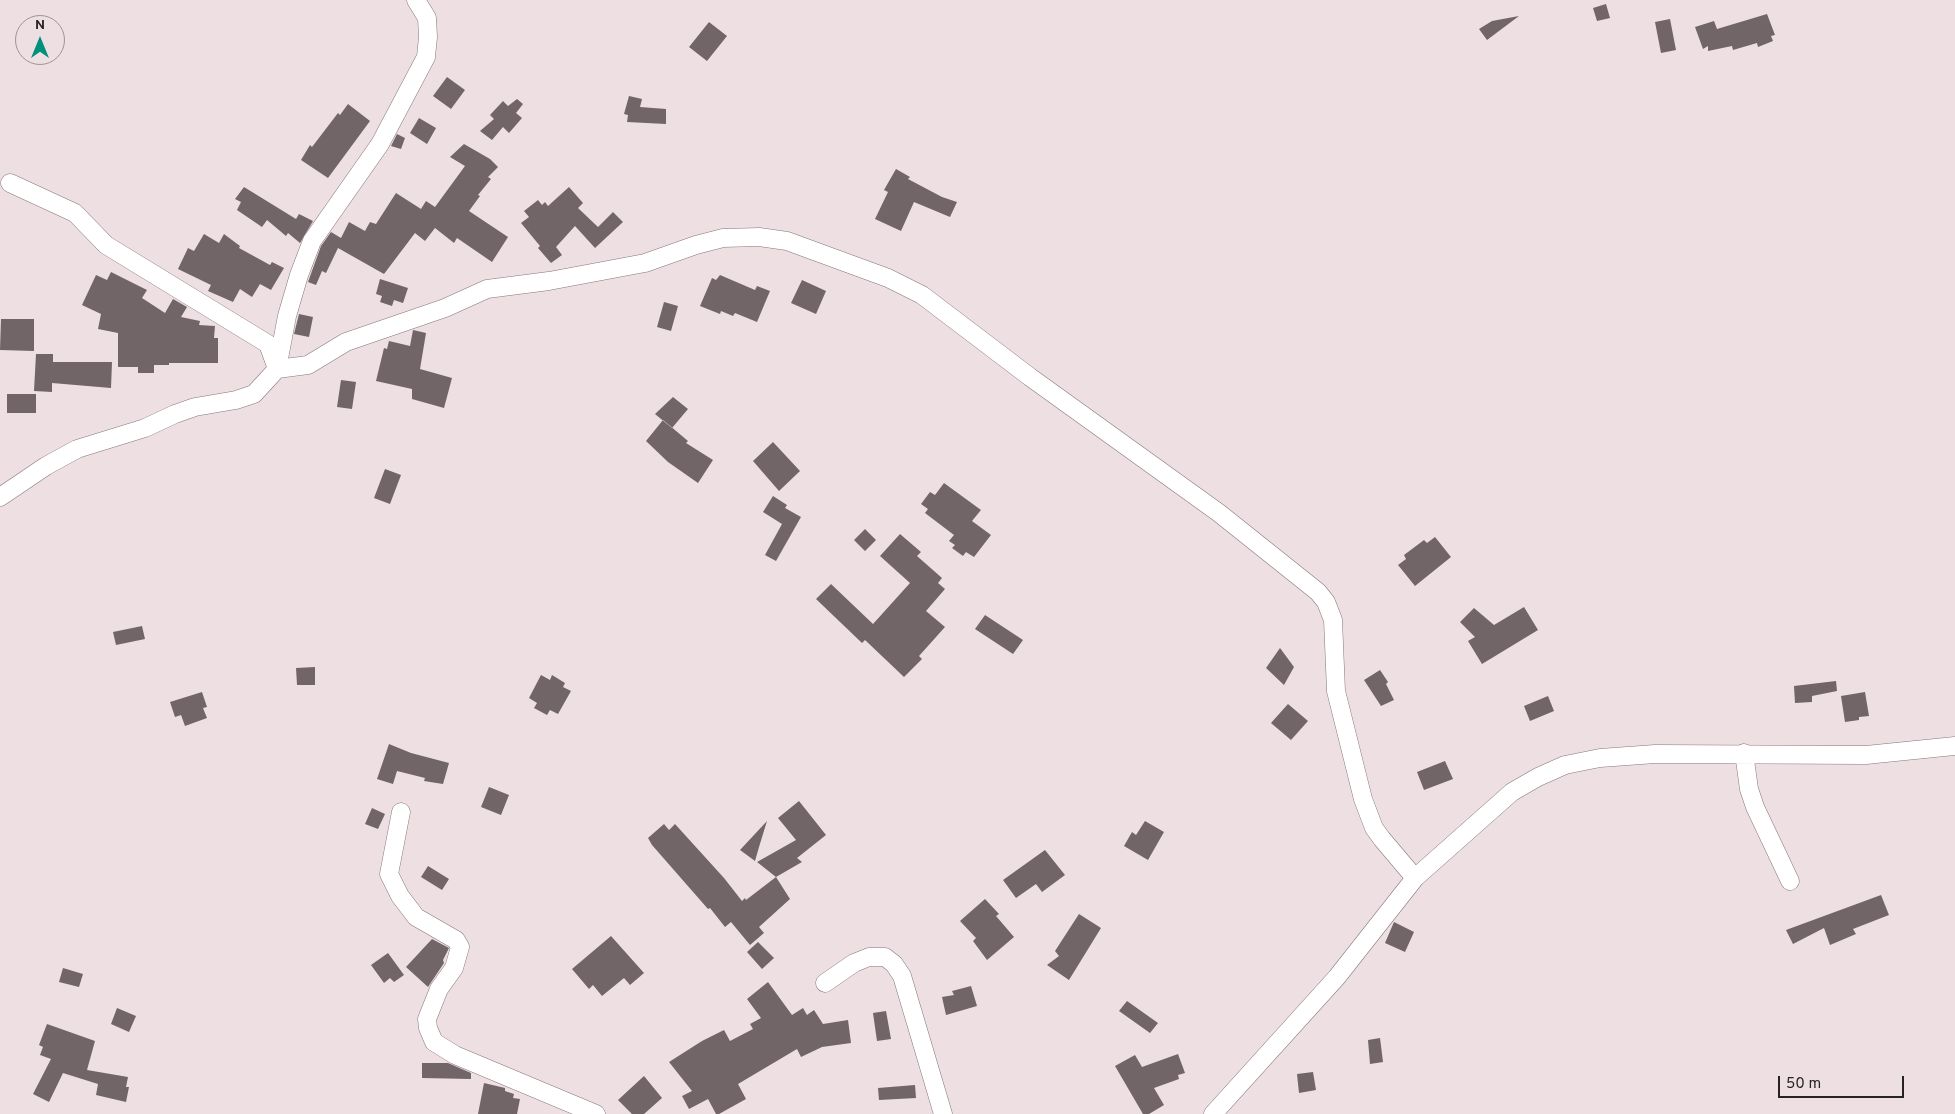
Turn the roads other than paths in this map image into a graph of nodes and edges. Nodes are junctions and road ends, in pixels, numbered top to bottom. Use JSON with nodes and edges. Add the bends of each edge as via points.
{"nodes":[{"id":1,"x":416,"y":0,"type":"edge"},
{"id":2,"x":10,"y":183,"type":"dead end"},
{"id":3,"x":277,"y":369,"type":"junction"},
{"id":4,"x":0,"y":497,"type":"edge"},
{"id":5,"x":1955,"y":746,"type":"edge"},
{"id":6,"x":1744,"y":753,"type":"junction"},
{"id":7,"x":401,"y":812,"type":"dead end"},
{"id":8,"x":1415,"y":878,"type":"junction"},
{"id":9,"x":1790,"y":881,"type":"dead end"},
{"id":10,"x":825,"y":983,"type":"dead end"},
{"id":11,"x":596,"y":1114,"type":"edge"},
{"id":12,"x":943,"y":1114,"type":"edge"},
{"id":13,"x":1213,"y":1114,"type":"edge"}],
"edges":[{"from":1,"to":3,"type":"street","via":[[426,18],[426,57],[380,144],[312,241],[287,316]]},
{"from":2,"to":3,"type":"street","via":[[75,213],[106,245],[268,344]]},
{"from":3,"to":4,"type":"street","via":[[254,394],[195,407],[145,428],[77,449]]},
{"from":3,"to":8,"type":"street","via":[[308,365],[346,342],[445,308],[487,289],[646,263],[723,238],[759,237],[787,241],[903,284],[1179,483],[1318,592],[1333,620],[1336,691],[1363,799],[1374,828]]},
{"from":5,"to":6,"type":"street","via":[[1866,755]]},
{"from":6,"to":8,"type":"street","via":[[1656,754],[1600,758],[1565,765],[1512,792]]},
{"from":6,"to":9,"type":"street","via":[[1755,807]]},
{"from":7,"to":11,"type":"street","via":[[389,874],[416,917],[456,940],[460,946],[454,968],[439,989],[427,1019],[434,1042],[455,1055]]},
{"from":8,"to":13,"type":"street","via":[[1337,977]]},
{"from":10,"to":12,"type":"street","via":[[869,957],[885,957],[894,964],[902,976]]}]}
